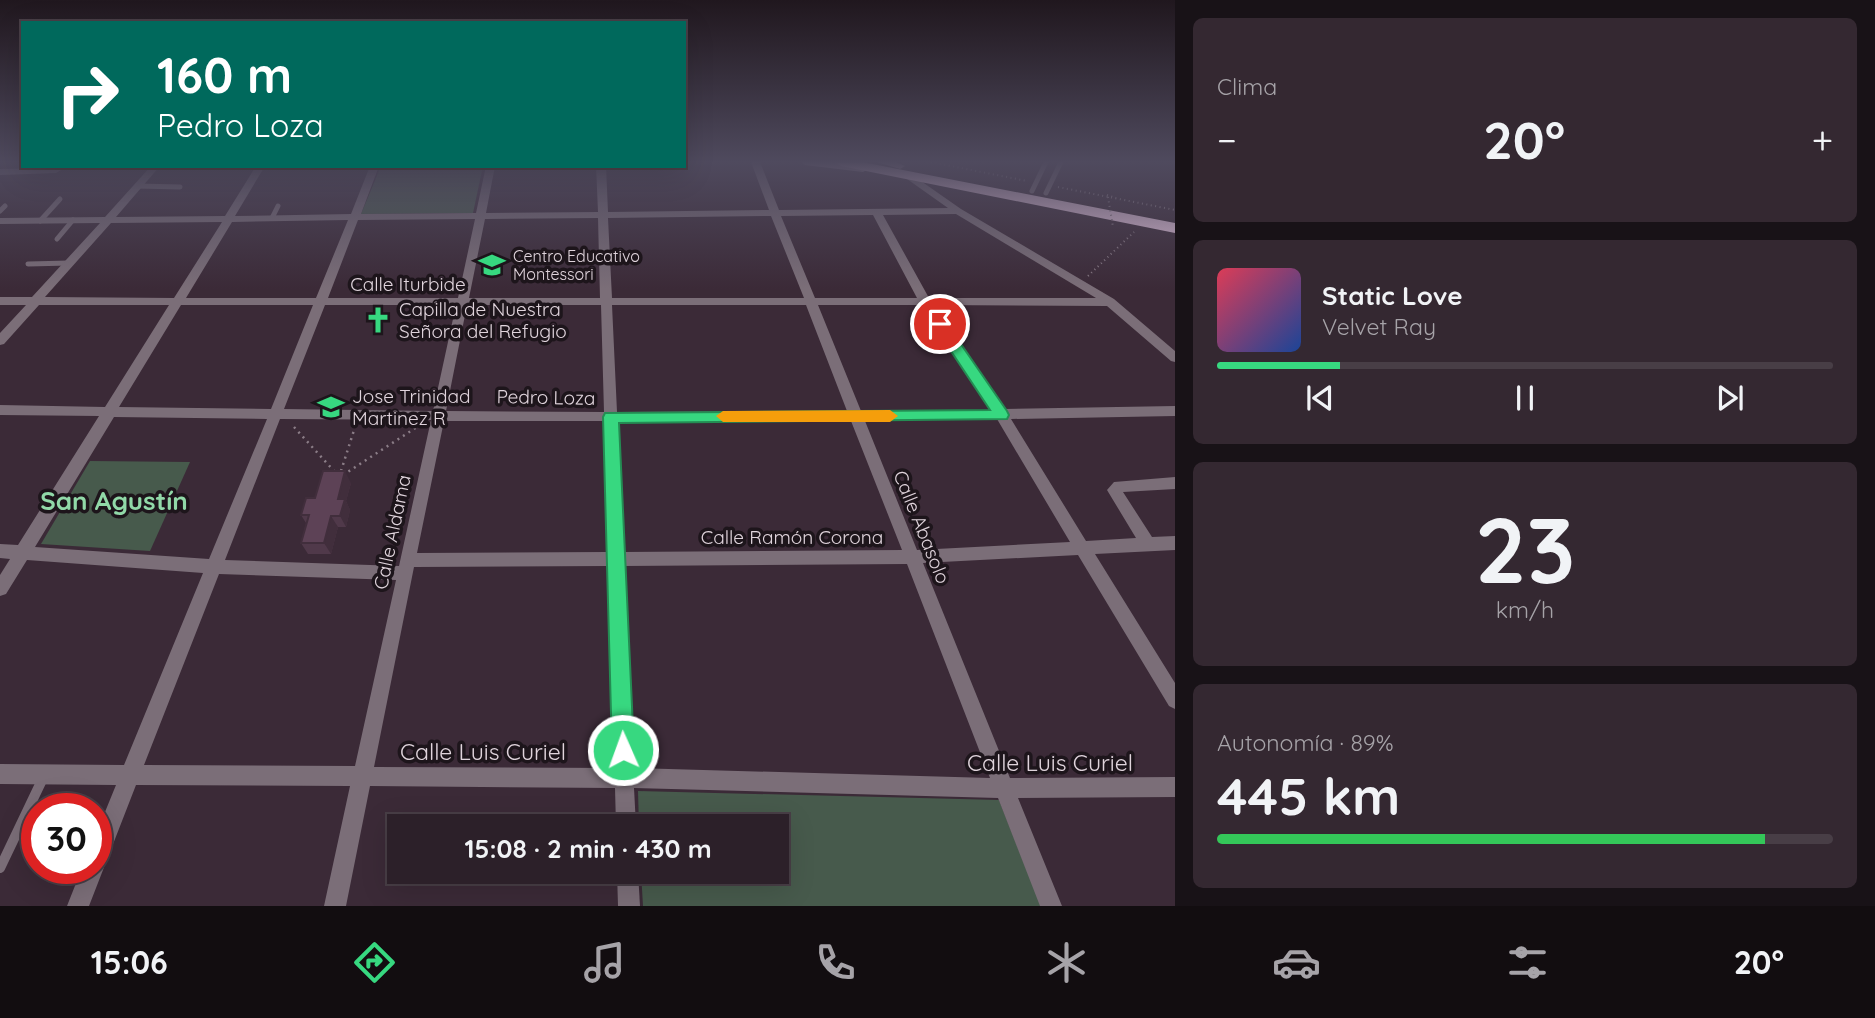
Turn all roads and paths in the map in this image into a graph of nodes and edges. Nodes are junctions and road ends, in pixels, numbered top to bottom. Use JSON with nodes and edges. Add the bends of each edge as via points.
{"nodes":[{"id":1,"x":55,"y":204,"type":"edge"},
{"id":2,"x":122,"y":204,"type":"edge"},
{"id":3,"x":237,"y":204,"type":"edge"},
{"id":4,"x":360,"y":204,"type":"edge"},
{"id":5,"x":483,"y":204,"type":"edge"},
{"id":6,"x":603,"y":204,"type":"edge"},
{"id":7,"x":772,"y":204,"type":"edge"},
{"id":8,"x":949,"y":204,"type":"edge"},
{"id":9,"x":1068,"y":204,"type":"edge"},
{"id":10,"x":1109,"y":204,"type":"edge"},
{"id":11,"x":1109,"y":204,"type":"edge"},
{"id":12,"x":5,"y":206,"type":"dead end"},
{"id":13,"x":278,"y":206,"type":"dead end"},
{"id":14,"x":876,"y":211,"type":"junction"},
{"id":15,"x":958,"y":211,"type":"junction"},
{"id":16,"x":0,"y":212,"type":"edge"},
{"id":17,"x":775,"y":212,"type":"junction"},
{"id":18,"x":603,"y":214,"type":"junction"},
{"id":19,"x":481,"y":215,"type":"junction"},
{"id":20,"x":1175,"y":216,"type":"edge"},
{"id":21,"x":355,"y":217,"type":"junction"},
{"id":22,"x":228,"y":218,"type":"junction"},
{"id":23,"x":272,"y":218,"type":"junction"},
{"id":24,"x":73,"y":220,"type":"junction"},
{"id":25,"x":108,"y":220,"type":"junction"},
{"id":26,"x":0,"y":221,"type":"edge"},
{"id":27,"x":40,"y":221,"type":"junction"},
{"id":28,"x":1113,"y":227,"type":"dead end"},
{"id":29,"x":1140,"y":227,"type":"dead end"},
{"id":30,"x":1175,"y":228,"type":"edge"},
{"id":31,"x":57,"y":239,"type":"dead end"},
{"id":32,"x":69,"y":263,"type":"junction"},
{"id":33,"x":28,"y":264,"type":"dead end"},
{"id":34,"x":1081,"y":283,"type":"junction"},
{"id":35,"x":0,"y":301,"type":"edge"},
{"id":36,"x":35,"y":301,"type":"junction"},
{"id":37,"x":175,"y":301,"type":"junction"},
{"id":38,"x":320,"y":301,"type":"junction"},
{"id":39,"x":462,"y":302,"type":"junction"},
{"id":40,"x":810,"y":302,"type":"junction"},
{"id":41,"x":925,"y":302,"type":"junction"},
{"id":42,"x":1110,"y":302,"type":"junction"},
{"id":43,"x":607,"y":303,"type":"junction"},
{"id":44,"x":0,"y":341,"type":"edge"},
{"id":45,"x":1175,"y":358,"type":"edge"},
{"id":46,"x":0,"y":410,"type":"edge"},
{"id":47,"x":108,"y":411,"type":"junction"},
{"id":48,"x":1175,"y":411,"type":"edge"},
{"id":49,"x":279,"y":413,"type":"junction"},
{"id":50,"x":359,"y":414,"type":"junction"},
{"id":51,"x":436,"y":415,"type":"junction"},
{"id":52,"x":1001,"y":415,"type":"junction"},
{"id":53,"x":855,"y":416,"type":"junction"},
{"id":54,"x":611,"y":417,"type":"junction"},
{"id":55,"x":339,"y":478,"type":"junction"},
{"id":56,"x":1175,"y":483,"type":"edge"},
{"id":57,"x":1175,"y":543,"type":"edge"},
{"id":58,"x":1148,"y":545,"type":"junction"},
{"id":59,"x":1083,"y":548,"type":"junction"},
{"id":60,"x":0,"y":551,"type":"edge"},
{"id":61,"x":22,"y":551,"type":"junction"},
{"id":62,"x":911,"y":557,"type":"junction"},
{"id":63,"x":616,"y":559,"type":"junction"},
{"id":64,"x":407,"y":566,"type":"junction"},
{"id":65,"x":219,"y":567,"type":"junction"},
{"id":66,"x":0,"y":589,"type":"edge"},
{"id":67,"x":1175,"y":699,"type":"edge"},
{"id":68,"x":0,"y":774,"type":"edge"},
{"id":69,"x":45,"y":774,"type":"junction"},
{"id":70,"x":131,"y":775,"type":"junction"},
{"id":71,"x":362,"y":776,"type":"junction"},
{"id":72,"x":624,"y":778,"type":"junction"},
{"id":73,"x":1175,"y":787,"type":"edge"},
{"id":74,"x":1004,"y":788,"type":"junction"},
{"id":75,"x":626,"y":814,"type":"edge"},
{"id":76,"x":112,"y":821,"type":"edge"},
{"id":77,"x":0,"y":868,"type":"edge"},
{"id":78,"x":87,"y":884,"type":"edge"},
{"id":79,"x":628,"y":884,"type":"edge"},
{"id":80,"x":78,"y":906,"type":"edge"},
{"id":81,"x":335,"y":906,"type":"edge"},
{"id":82,"x":629,"y":906,"type":"edge"},
{"id":83,"x":1052,"y":906,"type":"edge"}],
"edges":[{"from":1,"to":27,"type":"lane"},
{"from":2,"to":25,"type":"street"},
{"from":3,"to":22,"type":"street"},
{"from":4,"to":21,"type":"street"},
{"from":5,"to":19,"type":"street","name":"Calle Aldama"},
{"from":6,"to":18,"type":"street"},
{"from":7,"to":17,"type":"street","name":"Calle Abasolo"},
{"from":8,"to":15,"type":"street"},
{"from":9,"to":30,"type":"highway"},
{"from":10,"to":20,"type":"highway"},
{"from":11,"to":28,"type":"path","bridge":true},
{"from":12,"to":16,"type":"lane"},
{"from":13,"to":23,"type":"lane"},
{"from":14,"to":15,"type":"street"},
{"from":14,"to":17,"type":"street"},
{"from":14,"to":41,"type":"street"},
{"from":15,"to":34,"type":"street"},
{"from":17,"to":18,"type":"street"},
{"from":17,"to":40,"type":"street","name":"Calle Abasolo"},
{"from":18,"to":19,"type":"street"},
{"from":18,"to":43,"type":"street"},
{"from":19,"to":21,"type":"street"},
{"from":19,"to":39,"type":"street","name":"Calle Aldama"},
{"from":21,"to":23,"type":"street"},
{"from":21,"to":38,"type":"street"},
{"from":22,"to":23,"type":"street"},
{"from":22,"to":25,"type":"street"},
{"from":22,"to":37,"type":"street"},
{"from":24,"to":25,"type":"street"},
{"from":24,"to":27,"type":"street"},
{"from":24,"to":31,"type":"lane"},
{"from":25,"to":32,"type":"street"},
{"from":26,"to":27,"type":"street"},
{"from":29,"to":34,"type":"path"},
{"from":32,"to":33,"type":"lane"},
{"from":32,"to":36,"type":"street"},
{"from":34,"to":42,"type":"street"},
{"from":35,"to":36,"type":"street","name":"Calle Iturbide"},
{"from":36,"to":37,"type":"street","name":"Calle Iturbide"},
{"from":36,"to":44,"type":"street"},
{"from":37,"to":38,"type":"street","name":"Calle Iturbide"},
{"from":37,"to":47,"type":"street"},
{"from":38,"to":39,"type":"street","name":"Calle Iturbide"},
{"from":38,"to":49,"type":"street"},
{"from":39,"to":43,"type":"street","name":"Calle Iturbide"},
{"from":39,"to":51,"type":"street","name":"Calle Aldama"},
{"from":40,"to":41,"type":"street","name":"Calle Iturbide"},
{"from":40,"to":43,"type":"street","name":"Calle Iturbide"},
{"from":40,"to":53,"type":"street","name":"Calle Abasolo"},
{"from":41,"to":42,"type":"street","name":"Calle Iturbide"},
{"from":41,"to":52,"type":"street"},
{"from":42,"to":45,"type":"street"},
{"from":43,"to":54,"type":"street"},
{"from":46,"to":47,"type":"street","name":"Pedro Loza"},
{"from":47,"to":49,"type":"street","name":"Pedro Loza"},
{"from":47,"to":61,"type":"street"},
{"from":48,"to":52,"type":"street","name":"Pedro Loza"},
{"from":49,"to":50,"type":"street","name":"Pedro Loza"},
{"from":49,"to":55,"type":"path"},
{"from":49,"to":65,"type":"street"},
{"from":50,"to":51,"type":"street","name":"Pedro Loza"},
{"from":50,"to":55,"type":"path"},
{"from":51,"to":54,"type":"street","name":"Pedro Loza"},
{"from":51,"to":55,"type":"path"},
{"from":51,"to":64,"type":"street","name":"Calle Aldama"},
{"from":52,"to":53,"type":"street","name":"Pedro Loza"},
{"from":52,"to":59,"type":"street"},
{"from":53,"to":54,"type":"street","name":"Pedro Loza"},
{"from":53,"to":62,"type":"street","name":"Calle Abasolo"},
{"from":54,"to":63,"type":"street"},
{"from":56,"to":58,"type":"street","via":[[1114,490]]},
{"from":57,"to":58,"type":"street","name":"Calle Ramón Corona"},
{"from":58,"to":59,"type":"street","name":"Calle Ramón Corona"},
{"from":59,"to":62,"type":"street","name":"Calle Ramón Corona"},
{"from":59,"to":67,"type":"street"},
{"from":60,"to":61,"type":"street","name":"Calle Ramón Corona"},
{"from":61,"to":65,"type":"street","name":"Calle Ramón Corona"},
{"from":61,"to":66,"type":"street"},
{"from":62,"to":63,"type":"street","name":"Calle Ramón Corona"},
{"from":62,"to":74,"type":"street","name":"Calle Abasolo"},
{"from":63,"to":64,"type":"street","name":"Calle Ramón Corona"},
{"from":63,"to":72,"type":"street"},
{"from":64,"to":65,"type":"street","name":"Calle Ramón Corona"},
{"from":64,"to":71,"type":"street","name":"Calle Aldama"},
{"from":65,"to":70,"type":"street"},
{"from":68,"to":69,"type":"street","name":"Calle Luis Curiel"},
{"from":69,"to":70,"type":"street","name":"Calle Luis Curiel"},
{"from":69,"to":77,"type":"lane"},
{"from":70,"to":71,"type":"street","name":"Calle Luis Curiel"},
{"from":70,"to":76,"type":"street"},
{"from":71,"to":72,"type":"street","name":"Calle Luis Curiel"},
{"from":71,"to":81,"type":"street","name":"Calle Aldama"},
{"from":72,"to":74,"type":"street","name":"Calle Luis Curiel"},
{"from":72,"to":75,"type":"street"},
{"from":73,"to":74,"type":"street","name":"Calle Luis Curiel"},
{"from":74,"to":83,"type":"street","name":"Calle Abasolo"},
{"from":78,"to":80,"type":"street"},
{"from":79,"to":82,"type":"street"}]}
